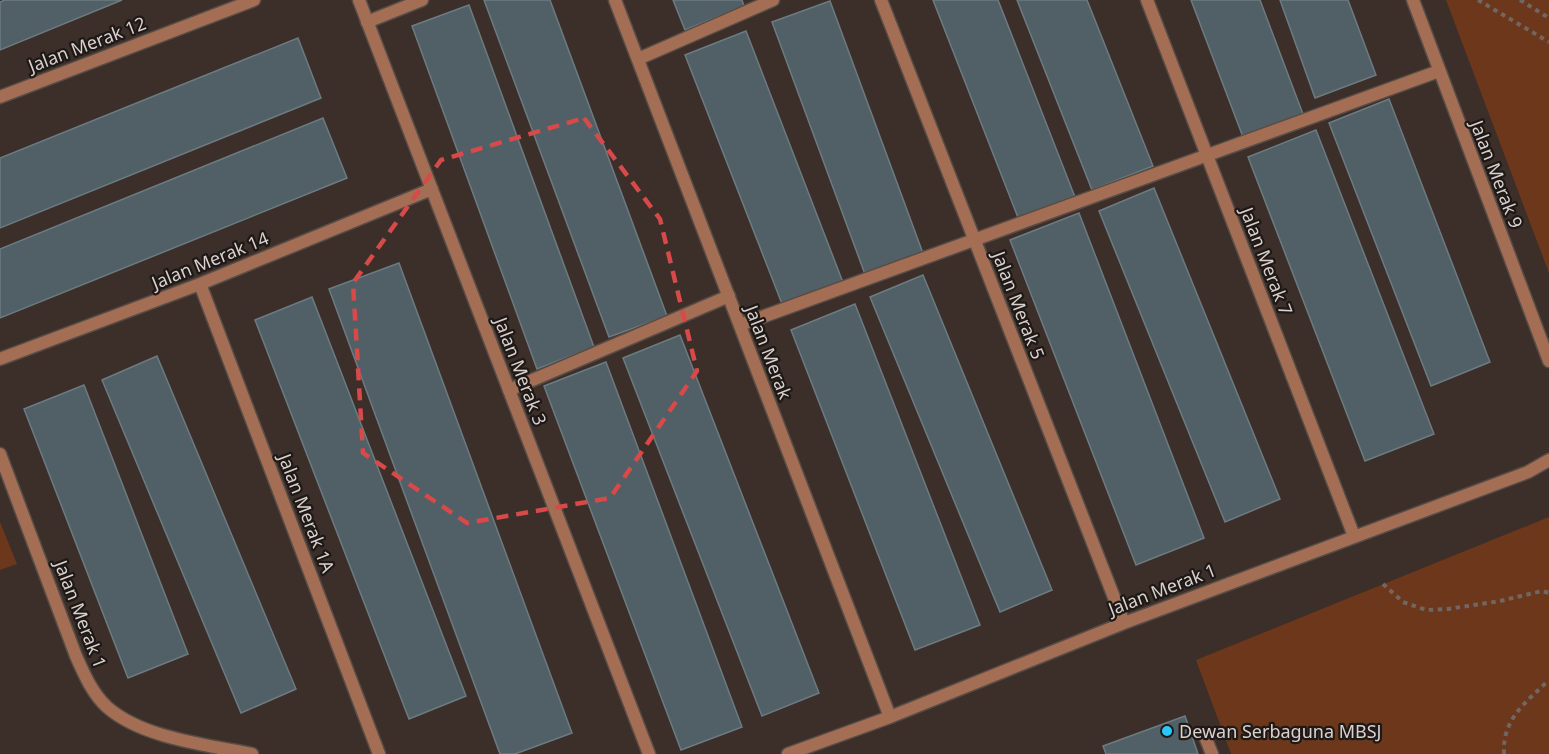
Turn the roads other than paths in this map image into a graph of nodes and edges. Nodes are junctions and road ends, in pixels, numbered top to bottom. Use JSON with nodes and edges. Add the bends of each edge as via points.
{"nodes":[{"id":1,"x":254,"y":0,"type":"edge"},
{"id":2,"x":359,"y":0,"type":"edge"},
{"id":3,"x":422,"y":0,"type":"edge"},
{"id":4,"x":615,"y":0,"type":"edge"},
{"id":5,"x":774,"y":0,"type":"edge"},
{"id":6,"x":881,"y":0,"type":"edge"},
{"id":7,"x":1147,"y":0,"type":"edge"},
{"id":8,"x":1413,"y":0,"type":"edge"},
{"id":9,"x":367,"y":22,"type":"junction"},
{"id":10,"x":638,"y":59,"type":"junction"},
{"id":11,"x":1439,"y":71,"type":"junction"},
{"id":12,"x":0,"y":97,"type":"edge"},
{"id":13,"x":1207,"y":155,"type":"junction"},
{"id":14,"x":432,"y":189,"type":"junction"},
{"id":15,"x":974,"y":240,"type":"junction"},
{"id":16,"x":200,"y":284,"type":"junction"},
{"id":17,"x":729,"y":296,"type":"junction"},
{"id":18,"x":740,"y":325,"type":"junction"},
{"id":19,"x":0,"y":359,"type":"edge"},
{"id":20,"x":1549,"y":361,"type":"edge"},
{"id":21,"x":509,"y":390,"type":"junction"},
{"id":22,"x":0,"y":454,"type":"edge"},
{"id":23,"x":1549,"y":460,"type":"edge"},
{"id":24,"x":1354,"y":536,"type":"junction"},
{"id":25,"x":1124,"y":623,"type":"junction"},
{"id":26,"x":890,"y":717,"type":"junction"},
{"id":27,"x":1206,"y":739,"type":"dead end"},
{"id":28,"x":252,"y":754,"type":"edge"},
{"id":29,"x":379,"y":754,"type":"edge"},
{"id":30,"x":649,"y":754,"type":"edge"},
{"id":31,"x":788,"y":754,"type":"edge"},
{"id":32,"x":1212,"y":754,"type":"edge"}],
"edges":[{"from":1,"to":12,"type":"street","name":"Jalan Merak 12"},
{"from":2,"to":9,"type":"street","name":"Jalan Merak 3"},
{"from":3,"to":9,"type":"street"},
{"from":4,"to":10,"type":"street","name":"Jalan Merak"},
{"from":5,"to":10,"type":"street"},
{"from":6,"to":15,"type":"street","name":"Jalan Merak 5"},
{"from":7,"to":13,"type":"street","name":"Jalan Merak 7"},
{"from":8,"to":11,"type":"street","name":"Jalan Merak 9"},
{"from":9,"to":14,"type":"street","name":"Jalan Merak 3"},
{"from":10,"to":17,"type":"street","name":"Jalan Merak"},
{"from":11,"to":13,"type":"street"},
{"from":11,"to":20,"type":"street","name":"Jalan Merak 9"},
{"from":13,"to":15,"type":"street"},
{"from":13,"to":24,"type":"street","name":"Jalan Merak 7"},
{"from":14,"to":16,"type":"street","name":"Jalan Merak 14"},
{"from":14,"to":21,"type":"street","name":"Jalan Merak 3"},
{"from":15,"to":18,"type":"street"},
{"from":15,"to":25,"type":"street","name":"Jalan Merak 5"},
{"from":16,"to":19,"type":"street","name":"Jalan Merak 14"},
{"from":16,"to":29,"type":"street","name":"Jalan Merak 1A"},
{"from":17,"to":18,"type":"street","name":"Jalan Merak"},
{"from":17,"to":21,"type":"street"},
{"from":18,"to":26,"type":"street","name":"Jalan Merak"},
{"from":21,"to":30,"type":"street","name":"Jalan Merak 3"},
{"from":22,"to":28,"type":"street","name":"Jalan Merak 1","via":[[76,656],[88,683],[107,707],[134,724],[161,734]]},
{"from":23,"to":24,"type":"street","name":"Jalan Merak 1","via":[[1528,472]]},
{"from":24,"to":25,"type":"street","name":"Jalan Merak 1"},
{"from":25,"to":26,"type":"street","name":"Jalan Merak 1"},
{"from":26,"to":31,"type":"street","name":"Jalan Merak 1"},
{"from":27,"to":32,"type":"street"}]}
